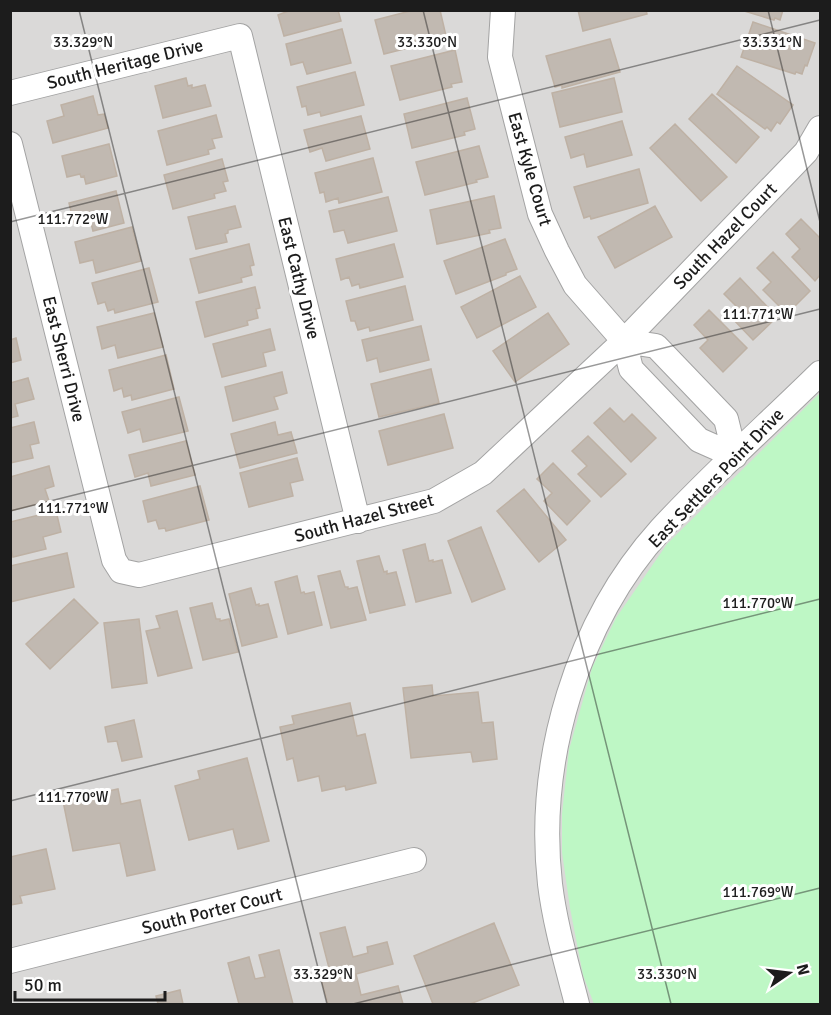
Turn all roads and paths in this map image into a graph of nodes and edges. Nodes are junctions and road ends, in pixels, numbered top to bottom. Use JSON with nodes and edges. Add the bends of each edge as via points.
{"nodes":[{"id":1,"x":503,"y":10,"type":"edge"},
{"id":2,"x":240,"y":36,"type":"joint"},
{"id":3,"x":10,"y":93,"type":"edge"},
{"id":4,"x":820,"y":128,"type":"edge"},
{"id":5,"x":10,"y":144,"type":"edge"},
{"id":6,"x":624,"y":341,"type":"junction"},
{"id":7,"x":820,"y":373,"type":"edge"},
{"id":8,"x":735,"y":456,"type":"junction"},
{"id":9,"x":358,"y":521,"type":"junction"},
{"id":10,"x":121,"y":571,"type":"joint"},
{"id":11,"x":414,"y":860,"type":"dead end"},
{"id":12,"x":10,"y":961,"type":"edge"},
{"id":13,"x":577,"y":1005,"type":"edge"}],
"edges":[{"from":1,"to":6,"type":"street","name":"East Kyle Court","via":[[500,57],[540,214],[575,285]]},
{"from":2,"to":3,"type":"street","name":"South Heritage Drive"},
{"from":2,"to":9,"type":"street","name":"East Cathy Drive"},
{"from":4,"to":6,"type":"street","name":"South Hazel Court","via":[[806,152]]},
{"from":5,"to":10,"type":"street","name":"East Sherri Drive","via":[[114,560]]},
{"from":6,"to":8,"type":"street","name":"East Kyle Court","via":[[631,369],[699,440]]},
{"from":6,"to":8,"type":"street","via":[[656,346],[726,419]]},
{"from":6,"to":9,"type":"street","name":"South Hazel Street","via":[[483,473],[434,501]]},
{"from":7,"to":8,"type":"street","name":"East Settlers Point Drive"},
{"from":8,"to":13,"type":"street","name":"East Settlers Point Drive","via":[[661,530],[633,565],[592,637],[564,712],[551,787],[548,846],[550,886]]},
{"from":9,"to":10,"type":"street","name":"South Hazel Street","via":[[139,575]]},
{"from":11,"to":12,"type":"street","name":"South Porter Court"}]}
